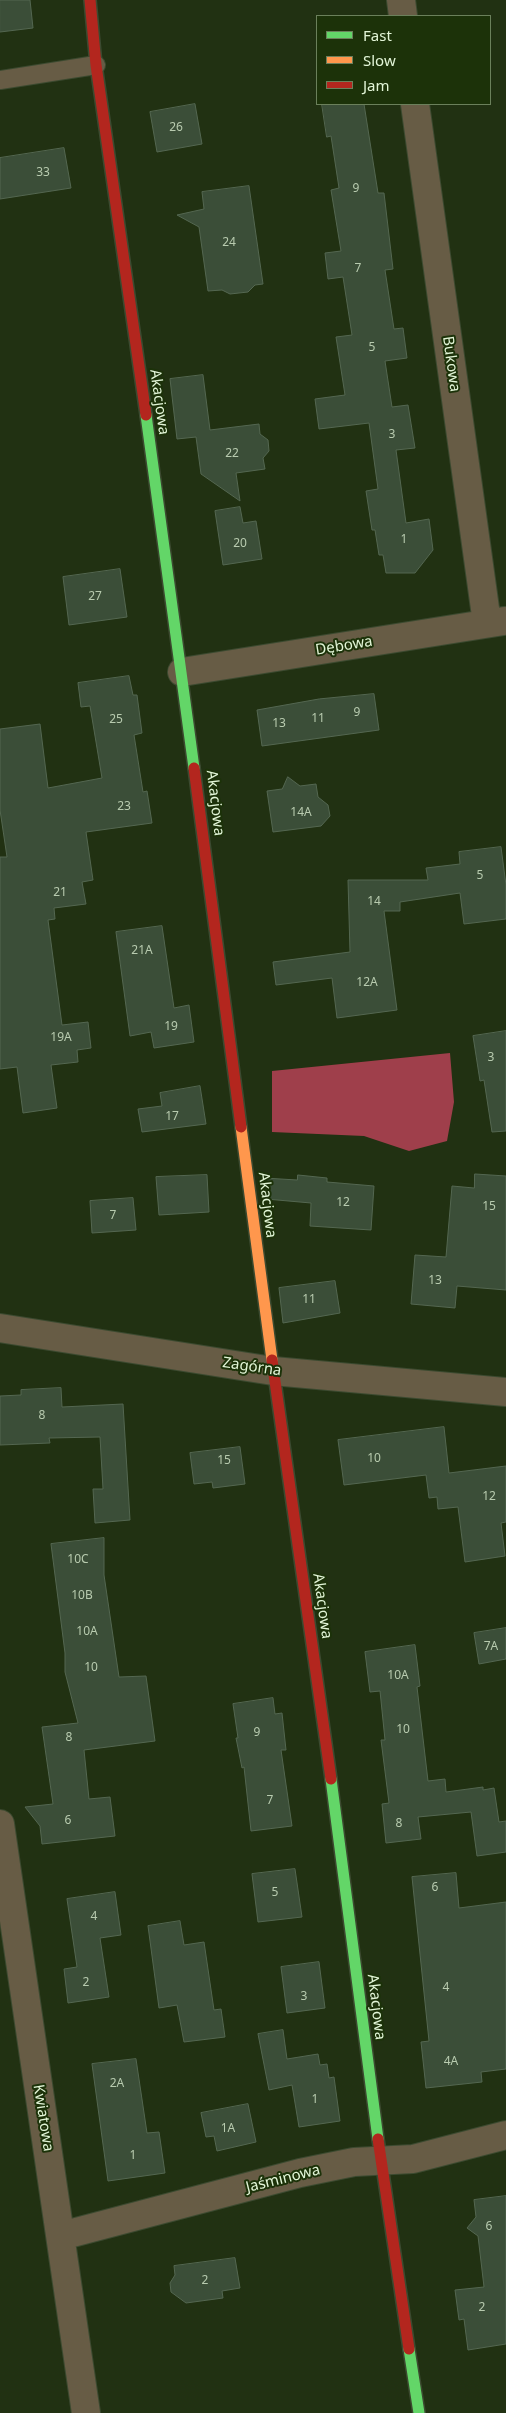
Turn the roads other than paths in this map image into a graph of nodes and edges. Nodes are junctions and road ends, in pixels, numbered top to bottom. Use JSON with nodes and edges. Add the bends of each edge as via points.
{"nodes":[{"id":1,"x":90,"y":0,"type":"edge"},
{"id":2,"x":401,"y":0,"type":"edge"},
{"id":3,"x":403,"y":15,"type":"edge"},
{"id":4,"x":96,"y":66,"type":"junction"},
{"id":5,"x":0,"y":80,"type":"edge"},
{"id":6,"x":415,"y":105,"type":"edge"},
{"id":7,"x":497,"y":622,"type":"edge"},
{"id":8,"x":182,"y":672,"type":"junction"},
{"id":9,"x":0,"y":1328,"type":"edge"},
{"id":10,"x":273,"y":1371,"type":"junction"},
{"id":11,"x":506,"y":1392,"type":"edge"},
{"id":12,"x":0,"y":1824,"type":"edge"},
{"id":13,"x":506,"y":2135,"type":"edge"},
{"id":14,"x":381,"y":2162,"type":"junction"},
{"id":15,"x":62,"y":2236,"type":"junction"},
{"id":16,"x":86,"y":2413,"type":"edge"},
{"id":17,"x":419,"y":2413,"type":"edge"}],
"edges":[{"from":1,"to":4,"type":"street","name":"Akacjowa"},
{"from":2,"to":3,"type":"street"},
{"from":4,"to":5,"type":"lane"},
{"from":4,"to":8,"type":"street","name":"Akacjowa"},
{"from":6,"to":7,"type":"street","name":"Bukowa"},
{"from":7,"to":8,"type":"street","name":"Dębowa"},
{"from":8,"to":10,"type":"street","name":"Akacjowa"},
{"from":9,"to":10,"type":"street","name":"Zagórna"},
{"from":10,"to":11,"type":"street","name":"Zagórna"},
{"from":10,"to":14,"type":"street","name":"Akacjowa"},
{"from":12,"to":15,"type":"street","name":"Kwiatowa"},
{"from":13,"to":14,"type":"street","name":"Jaśminowa","via":[[413,2159]]},
{"from":14,"to":15,"type":"street","name":"Jaśminowa","via":[[354,2162],[300,2173]]},
{"from":14,"to":17,"type":"street","name":"Akacjowa"},
{"from":15,"to":16,"type":"street","name":"Kwiatowa"}]}
